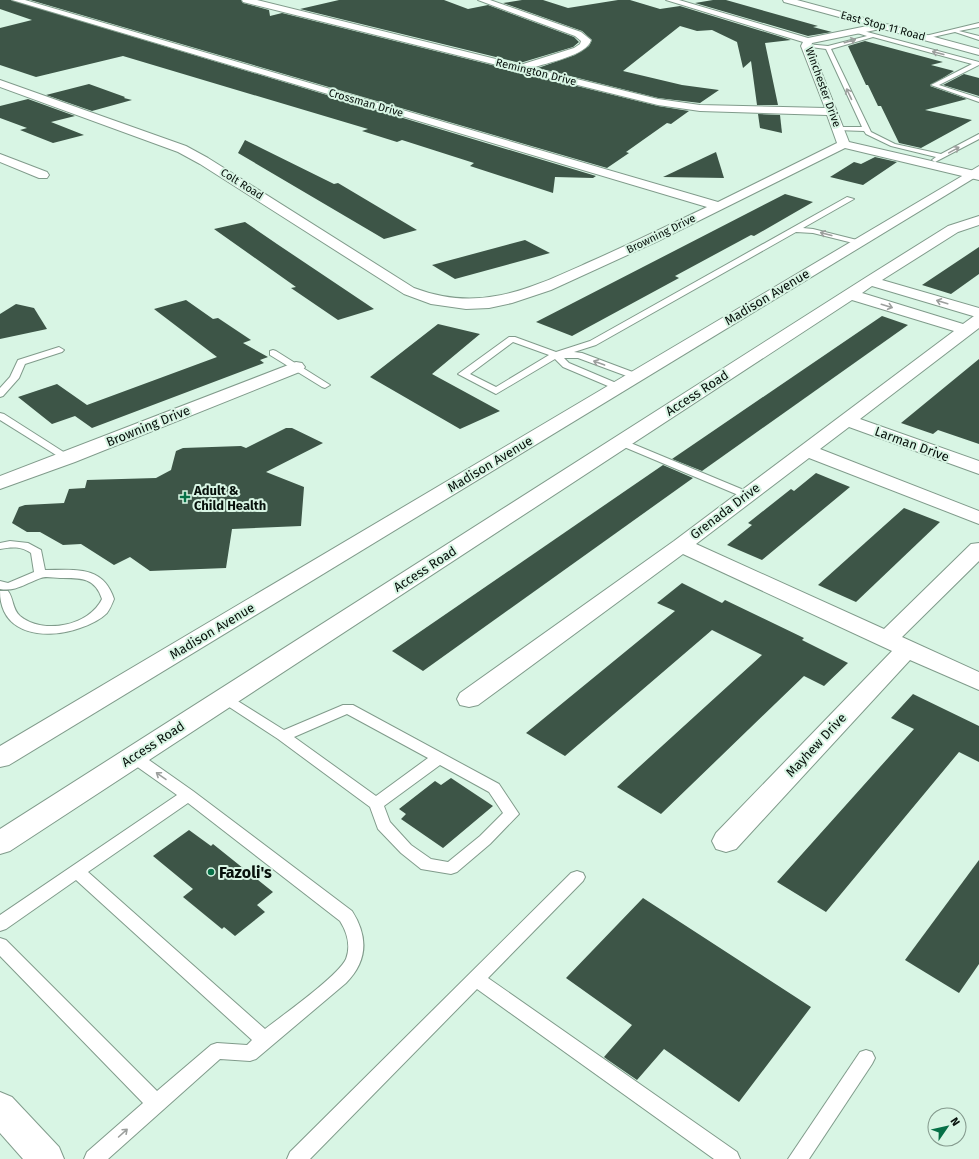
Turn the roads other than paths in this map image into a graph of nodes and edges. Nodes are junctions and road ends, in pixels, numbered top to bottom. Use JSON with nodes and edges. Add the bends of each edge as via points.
{"nodes":[{"id":1,"x":16,"y":0,"type":"edge"},
{"id":2,"x":246,"y":0,"type":"edge"},
{"id":3,"x":482,"y":0,"type":"edge"},
{"id":4,"x":670,"y":0,"type":"edge"},
{"id":5,"x":787,"y":0,"type":"edge"},
{"id":6,"x":979,"y":25,"type":"edge"},
{"id":7,"x":882,"y":26,"type":"junction"},
{"id":8,"x":856,"y":31,"type":"junction"},
{"id":9,"x":954,"y":31,"type":"junction"},
{"id":10,"x":872,"y":36,"type":"junction"},
{"id":11,"x":924,"y":37,"type":"junction"},
{"id":12,"x":979,"y":38,"type":"edge"},
{"id":13,"x":807,"y":44,"type":"junction"},
{"id":14,"x":828,"y":48,"type":"junction"},
{"id":15,"x":979,"y":52,"type":"edge"},
{"id":16,"x":978,"y":63,"type":"edge"},
{"id":17,"x":521,"y":68,"type":"junction"},
{"id":18,"x":0,"y":83,"type":"edge"},
{"id":19,"x":979,"y":100,"type":"edge"},
{"id":20,"x":831,"y":112,"type":"junction"},
{"id":21,"x":838,"y":129,"type":"junction"},
{"id":22,"x":865,"y":129,"type":"junction"},
{"id":23,"x":979,"y":136,"type":"edge"},
{"id":24,"x":844,"y":144,"type":"junction"},
{"id":25,"x":942,"y":156,"type":"junction"},
{"id":26,"x":0,"y":158,"type":"edge"},
{"id":27,"x":929,"y":164,"type":"junction"},
{"id":28,"x":977,"y":173,"type":"edge"},
{"id":29,"x":43,"y":175,"type":"dead end"},
{"id":30,"x":850,"y":200,"type":"dead end"},
{"id":31,"x":717,"y":206,"type":"junction"},
{"id":32,"x":979,"y":220,"type":"edge"},
{"id":33,"x":793,"y":230,"type":"junction"},
{"id":34,"x":853,"y":246,"type":"junction"},
{"id":35,"x":870,"y":281,"type":"junction"},
{"id":36,"x":850,"y":294,"type":"junction"},
{"id":37,"x":472,"y":304,"type":"joint"},
{"id":38,"x":979,"y":313,"type":"edge"},
{"id":39,"x":973,"y":325,"type":"edge"},
{"id":40,"x":59,"y":350,"type":"dead end"},
{"id":41,"x":273,"y":353,"type":"dead end"},
{"id":42,"x":556,"y":355,"type":"junction"},
{"id":43,"x":296,"y":367,"type":"junction"},
{"id":44,"x":635,"y":376,"type":"junction"},
{"id":45,"x":325,"y":385,"type":"dead end"},
{"id":46,"x":618,"y":387,"type":"junction"},
{"id":47,"x":0,"y":394,"type":"edge"},
{"id":48,"x":0,"y":416,"type":"edge"},
{"id":49,"x":846,"y":420,"type":"junction"},
{"id":50,"x":621,"y":442,"type":"junction"},
{"id":51,"x":806,"y":450,"type":"junction"},
{"id":52,"x":68,"y":458,"type":"junction"},
{"id":53,"x":979,"y":468,"type":"edge"},
{"id":54,"x":0,"y":483,"type":"edge"},
{"id":55,"x":747,"y":495,"type":"junction"},
{"id":56,"x":979,"y":518,"type":"edge"},
{"id":57,"x":680,"y":545,"type":"junction"},
{"id":58,"x":0,"y":546,"type":"edge"},
{"id":59,"x":979,"y":549,"type":"edge"},
{"id":60,"x":40,"y":574,"type":"junction"},
{"id":61,"x":3,"y":590,"type":"edge"},
{"id":62,"x":896,"y":644,"type":"junction"},
{"id":63,"x":979,"y":682,"type":"edge"},
{"id":64,"x":225,"y":698,"type":"junction"},
{"id":65,"x":469,"y":699,"type":"dead end"},
{"id":66,"x":283,"y":736,"type":"junction"},
{"id":67,"x":134,"y":756,"type":"junction"},
{"id":68,"x":0,"y":758,"type":"edge"},
{"id":69,"x":439,"y":758,"type":"junction"},
{"id":70,"x":188,"y":795,"type":"junction"},
{"id":71,"x":376,"y":804,"type":"junction"},
{"id":72,"x":726,"y":841,"type":"dead end"},
{"id":73,"x":0,"y":843,"type":"edge"},
{"id":74,"x":76,"y":871,"type":"junction"},
{"id":75,"x":577,"y":877,"type":"dead end"},
{"id":76,"x":0,"y":924,"type":"edge"},
{"id":77,"x":0,"y":945,"type":"edge"},
{"id":78,"x":476,"y":979,"type":"junction"},
{"id":79,"x":265,"y":1040,"type":"junction"},
{"id":80,"x":866,"y":1058,"type":"dead end"},
{"id":81,"x":156,"y":1103,"type":"junction"},
{"id":82,"x":0,"y":1108,"type":"edge"},
{"id":83,"x":46,"y":1159,"type":"edge"},
{"id":84,"x":94,"y":1159,"type":"edge"},
{"id":85,"x":297,"y":1159,"type":"edge"},
{"id":86,"x":730,"y":1159,"type":"edge"},
{"id":87,"x":798,"y":1159,"type":"edge"}],
"edges":[{"from":1,"to":31,"type":"street","name":"Crossman Drive"},
{"from":2,"to":17,"type":"street","name":"Remington Drive"},
{"from":3,"to":17,"type":"street","via":[[578,34],[586,40],[586,44],[580,49]]},
{"from":4,"to":13,"type":"street","name":"Winchester Drive"},
{"from":5,"to":7,"type":"street","name":"East Stop 11 Road"},
{"from":6,"to":9,"type":"lane"},
{"from":7,"to":8,"type":"street"},
{"from":7,"to":11,"type":"street","name":"East Stop 11 Road"},
{"from":8,"to":10,"type":"lane"},
{"from":8,"to":13,"type":"street"},
{"from":9,"to":11,"type":"lane"},
{"from":9,"to":12,"type":"lane"},
{"from":14,"to":10,"type":"lane","one_way":true},
{"from":16,"to":10,"type":"lane","one_way":true},
{"from":11,"to":15,"type":"street","name":"East Stop 11 Road"},
{"from":13,"to":14,"type":"lane"},
{"from":13,"to":20,"type":"street","name":"Winchester Drive"},
{"from":22,"to":14,"type":"lane","one_way":true},
{"from":16,"to":19,"type":"lane","via":[[934,85]]},
{"from":17,"to":20,"type":"street","name":"Remington Drive","via":[[673,105]]},
{"from":18,"to":37,"type":"street","name":"Colt Road","via":[[182,149],[410,290],[430,299]]},
{"from":20,"to":21,"type":"street","name":"Winchester Drive"},
{"from":21,"to":22,"type":"lane"},
{"from":21,"to":24,"type":"street","name":"Winchester Drive"},
{"from":22,"to":25,"type":"lane","via":[[868,134],[893,144]]},
{"from":25,"to":23,"type":"lane","one_way":true},
{"from":24,"to":27,"type":"street","name":"Winchester Drive"},
{"from":24,"to":31,"type":"street","name":"Browning Drive"},
{"from":25,"to":27,"type":"lane"},
{"from":26,"to":29,"type":"street"},
{"from":27,"to":28,"type":"street","name":"Winchester Drive"},
{"from":28,"to":34,"type":"street","name":"Madison Avenue"},
{"from":30,"to":33,"type":"lane"},
{"from":31,"to":37,"type":"street","name":"Browning Drive","via":[[634,248],[522,296]]},
{"from":32,"to":35,"type":"street","name":"Access Road","via":[[953,229]]},
{"from":33,"to":34,"type":"lane","via":[[805,236]]},
{"from":34,"to":33,"type":"lane","one_way":true,"via":[[813,231]]},
{"from":33,"to":42,"type":"lane","via":[[593,343]]},
{"from":34,"to":44,"type":"street","name":"Madison Avenue"},
{"from":35,"to":36,"type":"street","name":"Access Road"},
{"from":38,"to":35,"type":"street","one_way":true},
{"from":36,"to":39,"type":"street","one_way":true},
{"from":36,"to":50,"type":"street","name":"Access Road"},
{"from":39,"to":49,"type":"street","name":"Grenada Drive"},
{"from":40,"to":47,"type":"lane","via":[[21,362],[14,378]]},
{"from":41,"to":43,"type":"lane"},
{"from":42,"to":42,"type":"lane","via":[[496,391],[463,374],[512,339]]},
{"from":44,"to":42,"type":"lane","one_way":true,"via":[[579,356]]},
{"from":42,"to":46,"type":"lane","via":[[566,365]]},
{"from":43,"to":45,"type":"lane"},
{"from":43,"to":52,"type":"street","name":"Browning Drive"},
{"from":44,"to":46,"type":"street","name":"Madison Avenue"},
{"from":46,"to":68,"type":"street","name":"Madison Avenue"},
{"from":48,"to":52,"type":"lane"},
{"from":49,"to":51,"type":"street","name":"Grenada Drive"},
{"from":49,"to":53,"type":"street","name":"Larman Drive"},
{"from":50,"to":55,"type":"lane"},
{"from":50,"to":64,"type":"street","name":"Access Road"},
{"from":51,"to":55,"type":"street","name":"Grenada Drive"},
{"from":51,"to":56,"type":"street"},
{"from":52,"to":54,"type":"street","name":"Browning Drive"},
{"from":55,"to":57,"type":"street","name":"Grenada Drive"},
{"from":57,"to":62,"type":"street"},
{"from":57,"to":65,"type":"street","name":"Grenada Drive"},
{"from":58,"to":60,"type":"lane","via":[[14,542],[38,552]]},
{"from":59,"to":62,"type":"street","name":"Mayhew Drive"},
{"from":60,"to":61,"type":"lane"},
{"from":60,"to":61,"type":"lane","via":[[82,574],[104,587],[108,599],[101,611],[84,622],[59,630],[34,629],[16,620],[7,608]]},
{"from":62,"to":63,"type":"street"},
{"from":62,"to":72,"type":"street","name":"Mayhew Drive"},
{"from":64,"to":66,"type":"lane"},
{"from":64,"to":67,"type":"street","name":"Access Road"},
{"from":66,"to":69,"type":"lane","via":[[348,708]]},
{"from":66,"to":71,"type":"lane"},
{"from":70,"to":67,"type":"lane","one_way":true},
{"from":67,"to":73,"type":"street","name":"Access Road"},
{"from":69,"to":71,"type":"lane"},
{"from":69,"to":71,"type":"lane","via":[[494,788],[512,814],[451,868],[427,865],[406,849],[383,825]]},
{"from":70,"to":74,"type":"lane"},
{"from":70,"to":79,"type":"lane","via":[[346,916],[354,926],[357,940],[354,957],[348,969]]},
{"from":74,"to":76,"type":"lane"},
{"from":74,"to":79,"type":"lane"},
{"from":75,"to":78,"type":"lane"},
{"from":77,"to":81,"type":"lane"},
{"from":78,"to":85,"type":"lane"},
{"from":78,"to":86,"type":"lane"},
{"from":79,"to":81,"type":"lane","via":[[250,1053],[217,1052]]},
{"from":80,"to":87,"type":"lane"},
{"from":84,"to":81,"type":"lane","one_way":true},
{"from":82,"to":83,"type":"street"}]}
